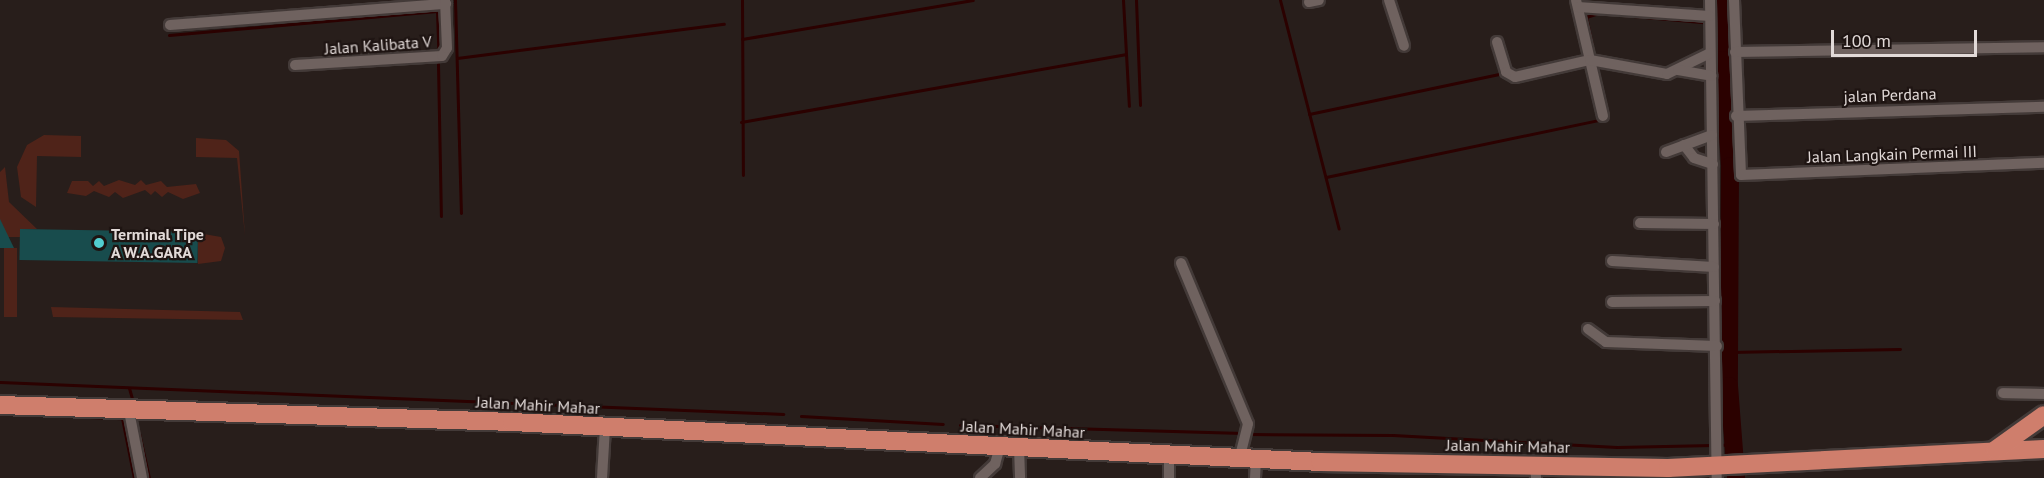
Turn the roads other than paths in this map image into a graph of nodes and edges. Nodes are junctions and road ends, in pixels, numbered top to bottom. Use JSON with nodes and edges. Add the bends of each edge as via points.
{"nodes":[{"id":1,"x":1389,"y":0,"type":"edge"},
{"id":2,"x":1710,"y":0,"type":"edge"},
{"id":3,"x":1734,"y":0,"type":"edge"},
{"id":4,"x":445,"y":2,"type":"edge"},
{"id":5,"x":1577,"y":4,"type":"edge"},
{"id":6,"x":1710,"y":16,"type":"junction"},
{"id":7,"x":170,"y":25,"type":"dead end"},
{"id":8,"x":1497,"y":42,"type":"dead end"},
{"id":9,"x":1404,"y":46,"type":"dead end"},
{"id":10,"x":2044,"y":47,"type":"edge"},
{"id":11,"x":1735,"y":52,"type":"junction"},
{"id":12,"x":1710,"y":53,"type":"junction"},
{"id":13,"x":1590,"y":60,"type":"junction"},
{"id":14,"x":295,"y":65,"type":"dead end"},
{"id":15,"x":1678,"y":70,"type":"junction"},
{"id":16,"x":1711,"y":76,"type":"junction"},
{"id":17,"x":2044,"y":107,"type":"edge"},
{"id":18,"x":1603,"y":116,"type":"dead end"},
{"id":19,"x":1736,"y":116,"type":"junction"},
{"id":20,"x":1712,"y":135,"type":"junction"},
{"id":21,"x":1684,"y":145,"type":"junction"},
{"id":22,"x":1666,"y":152,"type":"dead end"},
{"id":23,"x":2044,"y":163,"type":"edge"},
{"id":24,"x":1713,"y":164,"type":"junction"},
{"id":25,"x":1640,"y":223,"type":"dead end"},
{"id":26,"x":1714,"y":224,"type":"junction"},
{"id":27,"x":1612,"y":261,"type":"dead end"},
{"id":28,"x":1181,"y":263,"type":"dead end"},
{"id":29,"x":1714,"y":267,"type":"junction"},
{"id":30,"x":1715,"y":301,"type":"junction"},
{"id":31,"x":1612,"y":302,"type":"dead end"},
{"id":32,"x":1588,"y":329,"type":"dead end"},
{"id":33,"x":1717,"y":346,"type":"junction"},
{"id":34,"x":2003,"y":393,"type":"dead end"},
{"id":35,"x":2044,"y":394,"type":"edge"},
{"id":36,"x":0,"y":405,"type":"edge"},
{"id":37,"x":129,"y":411,"type":"junction"},
{"id":38,"x":2044,"y":415,"type":"edge"},
{"id":39,"x":605,"y":428,"type":"junction"},
{"id":40,"x":1009,"y":447,"type":"junction"},
{"id":41,"x":2044,"y":449,"type":"edge"},
{"id":42,"x":1995,"y":450,"type":"junction"},
{"id":43,"x":1168,"y":456,"type":"junction"},
{"id":44,"x":1250,"y":466,"type":"edge"},
{"id":45,"x":1718,"y":470,"type":"edge"},
{"id":46,"x":1536,"y":472,"type":"edge"},
{"id":47,"x":142,"y":478,"type":"edge"},
{"id":48,"x":602,"y":478,"type":"edge"},
{"id":49,"x":980,"y":478,"type":"edge"},
{"id":50,"x":1020,"y":478,"type":"edge"},
{"id":51,"x":1169,"y":478,"type":"edge"}],
"edges":[{"from":1,"to":9,"type":"street"},
{"from":2,"to":6,"type":"street"},
{"from":3,"to":11,"type":"street"},
{"from":4,"to":7,"type":"street"},
{"from":4,"to":14,"type":"street","name":"Jalan Kalibata V","via":[[447,48],[442,56]]},
{"from":5,"to":6,"type":"street"},
{"from":5,"to":13,"type":"street"},
{"from":6,"to":12,"type":"street"},
{"from":8,"to":13,"type":"street","via":[[1512,76]]},
{"from":10,"to":11,"type":"street"},
{"from":11,"to":19,"type":"street"},
{"from":12,"to":15,"type":"street"},
{"from":12,"to":16,"type":"street"},
{"from":13,"to":15,"type":"street","via":[[1667,74]]},
{"from":13,"to":18,"type":"street"},
{"from":15,"to":16,"type":"street"},
{"from":16,"to":20,"type":"street"},
{"from":17,"to":19,"type":"street","name":"jalan Perdana"},
{"from":19,"to":23,"type":"street","name":"Jalan Langkain Permai III","via":[[1741,175]]},
{"from":20,"to":21,"type":"street"},
{"from":20,"to":24,"type":"street"},
{"from":21,"to":22,"type":"street"},
{"from":21,"to":24,"type":"street","via":[[1694,158]]},
{"from":24,"to":26,"type":"street"},
{"from":25,"to":26,"type":"street"},
{"from":26,"to":29,"type":"street"},
{"from":27,"to":29,"type":"street"},
{"from":28,"to":44,"type":"street","via":[[1248,424]]},
{"from":29,"to":30,"type":"street"},
{"from":30,"to":31,"type":"street"},
{"from":30,"to":33,"type":"street"},
{"from":32,"to":33,"type":"street","via":[[1606,342]]},
{"from":33,"to":45,"type":"street"},
{"from":34,"to":35,"type":"street"},
{"from":36,"to":37,"type":"highway","name":"Jalan Mahir Mahar"},
{"from":37,"to":39,"type":"highway","name":"Jalan Mahir Mahar"},
{"from":37,"to":47,"type":"street"},
{"from":38,"to":42,"type":"highway"},
{"from":39,"to":40,"type":"highway","name":"Jalan Mahir Mahar"},
{"from":39,"to":48,"type":"street"},
{"from":40,"to":43,"type":"highway","name":"Jalan Mahir Mahar"},
{"from":40,"to":49,"type":"street"},
{"from":40,"to":50,"type":"street"},
{"from":41,"to":42,"type":"highway","name":"Jalan Mahir Mahar"},
{"from":42,"to":45,"type":"highway","name":"Jalan Mahir Mahar"},
{"from":43,"to":44,"type":"highway","name":"Jalan Mahir Mahar"},
{"from":43,"to":51,"type":"street"},
{"from":44,"to":46,"type":"highway","name":"Jalan Mahir Mahar"},
{"from":45,"to":46,"type":"highway","name":"Jalan Mahir Mahar"}]}
